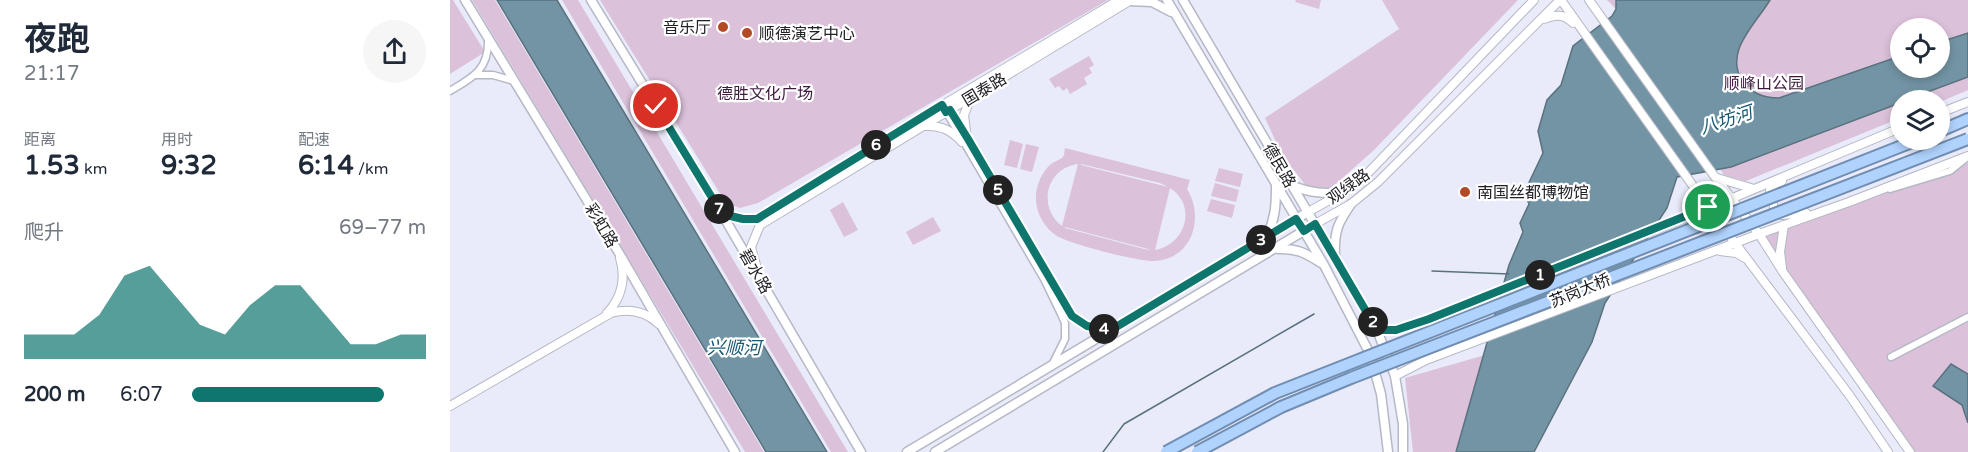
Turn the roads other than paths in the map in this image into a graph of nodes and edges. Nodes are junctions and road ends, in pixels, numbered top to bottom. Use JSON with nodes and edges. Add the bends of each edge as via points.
{"nodes":[{"id":1,"x":465,"y":0,"type":"edge"},
{"id":2,"x":591,"y":0,"type":"edge"},
{"id":3,"x":1119,"y":0,"type":"edge"},
{"id":4,"x":1167,"y":0,"type":"edge"},
{"id":5,"x":1185,"y":0,"type":"edge"},
{"id":6,"x":1534,"y":0,"type":"edge"},
{"id":7,"x":1588,"y":0,"type":"edge"},
{"id":8,"x":1596,"y":0,"type":"edge"},
{"id":9,"x":1130,"y":1,"type":"edge"},
{"id":10,"x":1562,"y":2,"type":"edge"},
{"id":11,"x":1175,"y":14,"type":"junction"},
{"id":12,"x":1540,"y":20,"type":"junction"},
{"id":13,"x":1614,"y":36,"type":"junction"},
{"id":14,"x":488,"y":37,"type":"junction"},
{"id":15,"x":1589,"y":39,"type":"junction"},
{"id":16,"x":476,"y":75,"type":"junction"},
{"id":17,"x":516,"y":82,"type":"junction"},
{"id":18,"x":450,"y":91,"type":"edge"},
{"id":19,"x":972,"y":97,"type":"junction"},
{"id":20,"x":1968,"y":102,"type":"edge"},
{"id":21,"x":946,"y":107,"type":"junction"},
{"id":22,"x":1950,"y":109,"type":"edge"},
{"id":23,"x":1968,"y":119,"type":"edge"},
{"id":24,"x":922,"y":126,"type":"junction"},
{"id":25,"x":1950,"y":126,"type":"edge"},
{"id":26,"x":1890,"y":132,"type":"edge"},
{"id":27,"x":1968,"y":139,"type":"edge"},
{"id":28,"x":965,"y":141,"type":"junction"},
{"id":29,"x":1892,"y":150,"type":"edge"},
{"id":30,"x":1968,"y":156,"type":"edge"},
{"id":31,"x":1806,"y":166,"type":"junction"},
{"id":32,"x":1715,"y":177,"type":"junction"},
{"id":33,"x":1276,"y":184,"type":"junction"},
{"id":34,"x":1293,"y":186,"type":"junction"},
{"id":35,"x":1752,"y":188,"type":"junction"},
{"id":36,"x":1344,"y":192,"type":"junction"},
{"id":37,"x":1731,"y":197,"type":"junction"},
{"id":38,"x":1352,"y":204,"type":"junction"},
{"id":39,"x":1708,"y":207,"type":"junction"},
{"id":40,"x":1825,"y":210,"type":"junction"},
{"id":41,"x":1308,"y":212,"type":"junction"},
{"id":42,"x":722,"y":214,"type":"junction"},
{"id":43,"x":1296,"y":219,"type":"junction"},
{"id":44,"x":1315,"y":224,"type":"junction"},
{"id":45,"x":1784,"y":225,"type":"junction"},
{"id":46,"x":1304,"y":231,"type":"junction"},
{"id":47,"x":1759,"y":234,"type":"junction"},
{"id":48,"x":1267,"y":237,"type":"junction"},
{"id":49,"x":1736,"y":243,"type":"junction"},
{"id":50,"x":1274,"y":249,"type":"junction"},
{"id":51,"x":619,"y":253,"type":"junction"},
{"id":52,"x":1710,"y":253,"type":"junction"},
{"id":53,"x":1335,"y":258,"type":"junction"},
{"id":54,"x":1749,"y":261,"type":"junction"},
{"id":55,"x":1324,"y":265,"type":"junction"},
{"id":56,"x":1783,"y":272,"type":"junction"},
{"id":57,"x":759,"y":277,"type":"junction"},
{"id":58,"x":604,"y":316,"type":"junction"},
{"id":59,"x":1968,"y":317,"type":"edge"},
{"id":60,"x":662,"y":327,"type":"junction"},
{"id":61,"x":1111,"y":330,"type":"junction"},
{"id":62,"x":1377,"y":330,"type":"junction"},
{"id":63,"x":1891,"y":357,"type":"dead end"},
{"id":64,"x":1051,"y":366,"type":"junction"},
{"id":65,"x":1395,"y":376,"type":"junction"},
{"id":66,"x":450,"y":406,"type":"edge"},
{"id":67,"x":735,"y":452,"type":"edge"},
{"id":68,"x":861,"y":452,"type":"edge"},
{"id":69,"x":907,"y":452,"type":"edge"},
{"id":70,"x":934,"y":452,"type":"edge"},
{"id":71,"x":1166,"y":452,"type":"edge"},
{"id":72,"x":1197,"y":452,"type":"edge"},
{"id":73,"x":1388,"y":452,"type":"edge"},
{"id":74,"x":1403,"y":452,"type":"edge"},
{"id":75,"x":1888,"y":452,"type":"edge"},
{"id":76,"x":1910,"y":452,"type":"edge"}],
"edges":[{"from":1,"to":14,"type":"main road","name":"彩虹路"},
{"from":2,"to":42,"type":"main road","name":"碧水路"},
{"from":3,"to":21,"type":"street","name":"国泰路"},
{"from":4,"to":11,"type":"main road"},
{"from":5,"to":34,"type":"main road","name":"德民路"},
{"from":6,"to":36,"type":"street","name":"观绿路","via":[[1369,172]]},
{"from":7,"to":13,"type":"street"},
{"from":8,"to":13,"type":"street"},
{"from":9,"to":11,"type":"main road","via":[[1152,2]]},
{"from":9,"to":19,"type":"street","name":"国泰路"},
{"from":10,"to":12,"type":"street","name":"观绿路"},
{"from":10,"to":15,"type":"street"},
{"from":11,"to":33,"type":"main road"},
{"from":12,"to":15,"type":"street","via":[[1555,15],[1568,17]]},
{"from":12,"to":38,"type":"street","name":"观绿路"},
{"from":13,"to":32,"type":"street"},
{"from":14,"to":16,"type":"street","via":[[485,61]]},
{"from":14,"to":17,"type":"main road","name":"彩虹路"},
{"from":15,"to":39,"type":"street"},
{"from":16,"to":17,"type":"street"},
{"from":16,"to":18,"type":"street"},
{"from":17,"to":51,"type":"main road","name":"彩虹路"},
{"from":19,"to":21,"type":"street","name":"国泰路"},
{"from":19,"to":28,"type":"street","via":[[964,115]]},
{"from":20,"to":22,"type":"street"},
{"from":21,"to":24,"type":"street","name":"国泰路"},
{"from":21,"to":28,"type":"street"},
{"from":21,"to":42,"type":"street","name":"国泰路","via":[[757,219]]},
{"from":23,"to":25,"type":"highway"},
{"from":24,"to":28,"type":"street","via":[[941,126]]},
{"from":24,"to":57,"type":"street","name":"国泰路","via":[[760,225],[751,247]]},
{"from":26,"to":31,"type":"street"},
{"from":27,"to":72,"type":"highway","name":"苏岗大桥","bridge":true,"via":[[1351,378],[1281,407]]},
{"from":28,"to":61,"type":"street","via":[[1072,316],[1087,326]]},
{"from":28,"to":64,"type":"street","via":[[1065,323],[1062,347]]},
{"from":29,"to":71,"type":"highway","name":"苏岗大桥","bridge":true,"via":[[1275,393]]},
{"from":30,"to":40,"type":"street"},
{"from":31,"to":35,"type":"street"},
{"from":31,"to":40,"type":"street","via":[[1773,185],[1771,202],[1782,215]]},
{"from":32,"to":35,"type":"street"},
{"from":32,"to":37,"type":"street"},
{"from":33,"to":43,"type":"main road"},
{"from":33,"to":48,"type":"main road","via":[[1274,222]]},
{"from":34,"to":36,"type":"main road","via":[[1311,193]]},
{"from":34,"to":41,"type":"main road","name":"德民路"},
{"from":35,"to":37,"type":"street"},
{"from":36,"to":41,"type":"street","name":"观绿路"},
{"from":37,"to":39,"type":"street"},
{"from":37,"to":47,"type":"street"},
{"from":38,"to":44,"type":"street","name":"观绿路"},
{"from":38,"to":53,"type":"main road","via":[[1338,223]]},
{"from":39,"to":49,"type":"street"},
{"from":39,"to":62,"type":"street","via":[[1429,319],[1396,330]]},
{"from":40,"to":45,"type":"street"},
{"from":41,"to":43,"type":"main road","name":"观绿路"},
{"from":41,"to":44,"type":"main road","name":"德民路"},
{"from":42,"to":57,"type":"main road","name":"碧水路"},
{"from":43,"to":46,"type":"main road"},
{"from":43,"to":48,"type":"main road","name":"观绿路"},
{"from":44,"to":46,"type":"main road","name":"观绿路"},
{"from":44,"to":53,"type":"main road","name":"德民路"},
{"from":45,"to":47,"type":"street"},
{"from":45,"to":56,"type":"street","via":[[1780,252]]},
{"from":46,"to":50,"type":"main road","name":"观绿路"},
{"from":46,"to":55,"type":"main road"},
{"from":47,"to":49,"type":"street"},
{"from":47,"to":56,"type":"street"},
{"from":48,"to":61,"type":"main road","name":"观绿路"},
{"from":49,"to":52,"type":"street"},
{"from":49,"to":54,"type":"street"},
{"from":50,"to":55,"type":"main road","via":[[1303,251]]},
{"from":50,"to":70,"type":"main road","name":"观绿路"},
{"from":51,"to":58,"type":"street","via":[[622,287]]},
{"from":51,"to":60,"type":"main road","name":"彩虹路"},
{"from":52,"to":54,"type":"street","via":[[1725,250]]},
{"from":52,"to":65,"type":"street","via":[[1440,355]]},
{"from":53,"to":62,"type":"main road","name":"德民路"},
{"from":54,"to":75,"type":"street"},
{"from":55,"to":73,"type":"main road","via":[[1370,354],[1381,394]]},
{"from":56,"to":76,"type":"street"},
{"from":57,"to":68,"type":"main road","name":"碧水路"},
{"from":58,"to":60,"type":"street","via":[[635,311]]},
{"from":58,"to":66,"type":"street"},
{"from":59,"to":63,"type":"street"},
{"from":60,"to":67,"type":"main road","name":"彩虹路"},
{"from":61,"to":64,"type":"main road","name":"观绿路"},
{"from":62,"to":65,"type":"main road","name":"德民路"},
{"from":64,"to":69,"type":"main road","name":"观绿路"},
{"from":65,"to":74,"type":"main road","name":"德民路"}]}
